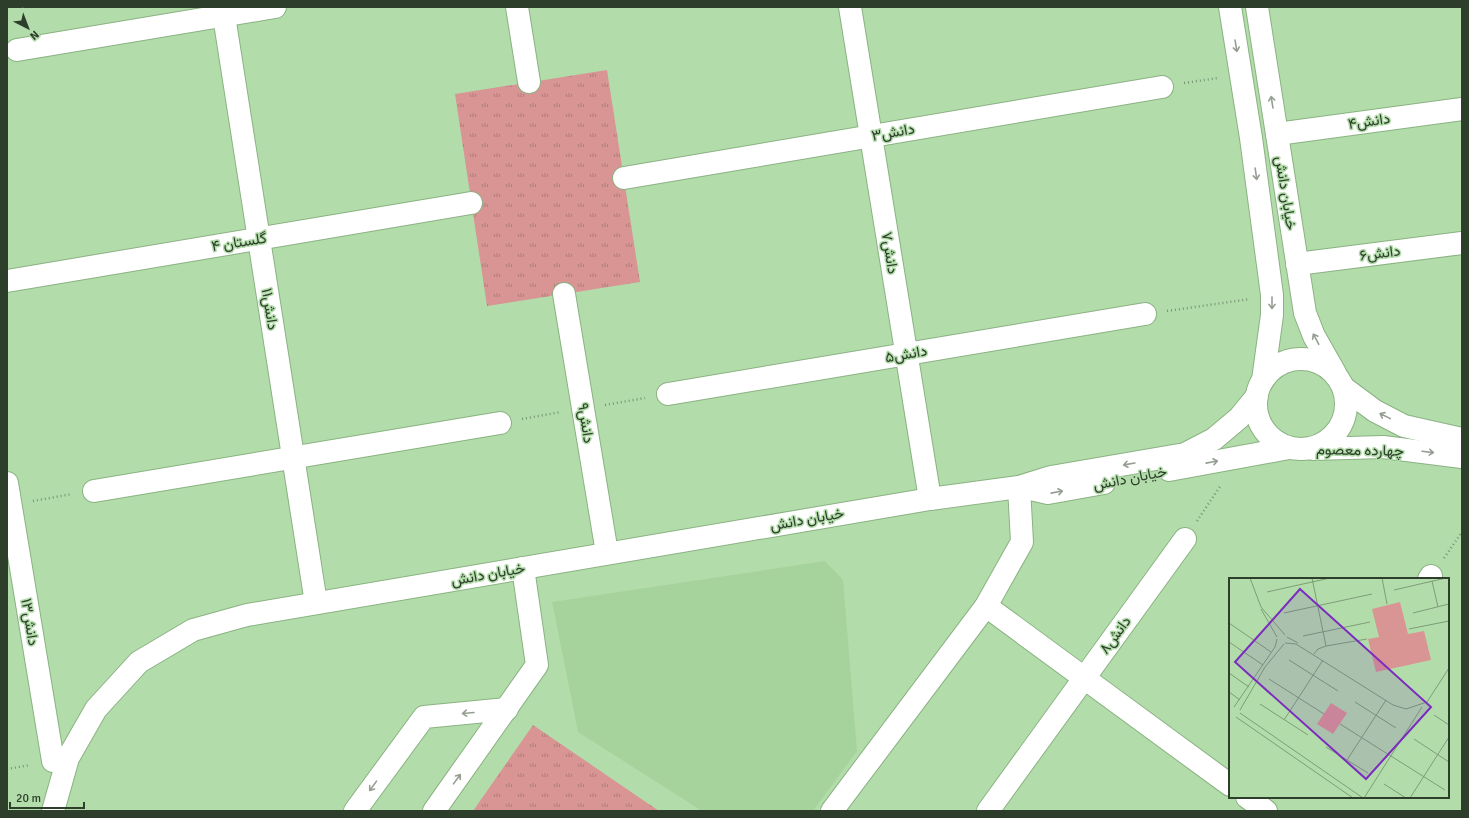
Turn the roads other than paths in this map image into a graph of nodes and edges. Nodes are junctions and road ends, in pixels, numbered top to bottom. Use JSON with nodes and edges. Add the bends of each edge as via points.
{"nodes":[{"id":1,"x":275,"y":7,"type":"edge"},
{"id":2,"x":517,"y":7,"type":"edge"},
{"id":3,"x":850,"y":7,"type":"edge"},
{"id":4,"x":1230,"y":7,"type":"edge"},
{"id":5,"x":1257,"y":7,"type":"edge"},
{"id":6,"x":224,"y":16,"type":"junction"},
{"id":7,"x":17,"y":50,"type":"dead end"},
{"id":8,"x":529,"y":82,"type":"dead end"},
{"id":9,"x":1162,"y":87,"type":"road end"},
{"id":10,"x":1462,"y":109,"type":"edge"},
{"id":11,"x":1277,"y":134,"type":"junction"},
{"id":12,"x":871,"y":136,"type":"junction"},
{"id":13,"x":624,"y":178,"type":"dead end"},
{"id":14,"x":471,"y":203,"type":"dead end"},
{"id":15,"x":259,"y":239,"type":"junction"},
{"id":16,"x":1462,"y":243,"type":"edge"},
{"id":17,"x":1297,"y":264,"type":"junction"},
{"id":18,"x":7,"y":280,"type":"edge"},
{"id":19,"x":564,"y":294,"type":"dead end"},
{"id":20,"x":1145,"y":314,"type":"road end"},
{"id":21,"x":906,"y":354,"type":"junction"},
{"id":22,"x":1339,"y":380,"type":"junction"},
{"id":23,"x":1260,"y":388,"type":"junction"},
{"id":24,"x":668,"y":394,"type":"road end"},
{"id":25,"x":500,"y":423,"type":"road end"},
{"id":26,"x":1462,"y":440,"type":"edge"},
{"id":27,"x":1297,"y":448,"type":"junction"},
{"id":28,"x":293,"y":457,"type":"junction"},
{"id":29,"x":1462,"y":457,"type":"edge"},
{"id":30,"x":7,"y":483,"type":"edge"},
{"id":31,"x":1019,"y":487,"type":"junction"},
{"id":32,"x":94,"y":491,"type":"road end"},
{"id":33,"x":930,"y":498,"type":"junction"},
{"id":34,"x":1185,"y":539,"type":"road end"},
{"id":35,"x":607,"y":553,"type":"junction"},
{"id":36,"x":522,"y":568,"type":"junction"},
{"id":37,"x":316,"y":603,"type":"junction"},
{"id":38,"x":986,"y":606,"type":"junction"},
{"id":39,"x":1084,"y":678,"type":"junction"},
{"id":40,"x":507,"y":709,"type":"junction"},
{"id":41,"x":53,"y":761,"type":"dead end"},
{"id":42,"x":1229,"y":784,"type":"edge"},
{"id":43,"x":53,"y":811,"type":"edge"},
{"id":44,"x":355,"y":811,"type":"edge"},
{"id":45,"x":434,"y":811,"type":"edge"},
{"id":46,"x":832,"y":811,"type":"edge"},
{"id":47,"x":988,"y":811,"type":"edge"}],
"edges":[{"from":1,"to":6,"type":"street"},
{"from":2,"to":8,"type":"street"},
{"from":3,"to":12,"type":"street","name":"دانش۷"},
{"from":4,"to":23,"type":"street","name":"خیابان دانش","one_way":true,"via":[[1272,295],[1272,315]]},
{"from":11,"to":5,"type":"street","name":"خیابان دانش","one_way":true},
{"from":6,"to":7,"type":"street"},
{"from":6,"to":15,"type":"street","name":"دانش۱۱"},
{"from":9,"to":12,"type":"street","name":"دانش۳"},
{"from":10,"to":11,"type":"street","name":"دانش۴"},
{"from":11,"to":17,"type":"street","name":"خیابان دانش"},
{"from":12,"to":13,"type":"street","name":"دانش۳"},
{"from":12,"to":21,"type":"street","name":"دانش۷"},
{"from":14,"to":15,"type":"street","name":"گلستان ۴"},
{"from":15,"to":18,"type":"street","name":"گلستان ۴"},
{"from":15,"to":28,"type":"street","name":"دانش۱۱"},
{"from":16,"to":17,"type":"street","name":"دانش۶"},
{"from":22,"to":17,"type":"street","name":"خیابان دانش","one_way":true,"via":[[1314,336],[1305,313]]},
{"from":19,"to":35,"type":"street","name":"دانش۹"},
{"from":20,"to":21,"type":"street","name":"دانش۵"},
{"from":21,"to":24,"type":"street","name":"دانش۵"},
{"from":21,"to":33,"type":"street","name":"دانش۷"},
{"from":22,"to":23,"type":"street","via":[[1322,363],[1306,359],[1289,360],[1274,368]]},
{"from":26,"to":22,"type":"street","one_way":true,"via":[[1404,426],[1375,411]]},
{"from":22,"to":27,"type":"street","via":[[1346,404],[1343,420],[1334,434],[1321,444]]},
{"from":23,"to":27,"type":"street","via":[[1256,412],[1262,428],[1274,440]]},
{"from":23,"to":31,"type":"street","name":"خیابان دانش","one_way":true,"via":[[1239,418],[1214,440],[1185,454],[1051,477]]},
{"from":25,"to":28,"type":"street"},
{"from":27,"to":29,"type":"street","name":"چهارده معصوم","one_way":true,"via":[[1383,447]]},
{"from":31,"to":27,"type":"street","name":"خیابان دانش","one_way":true,"via":[[1048,493]]},
{"from":28,"to":32,"type":"street"},
{"from":28,"to":37,"type":"street","name":"دانش۱۱"},
{"from":30,"to":41,"type":"street","name":"دانش۱۳"},
{"from":31,"to":33,"type":"street","name":"خیابان دانش"},
{"from":31,"to":38,"type":"street","via":[[1022,542]]},
{"from":33,"to":35,"type":"street","name":"خیابان دانش"},
{"from":34,"to":39,"type":"street","name":"دانش۸"},
{"from":35,"to":36,"type":"street","name":"خیابان دانش"},
{"from":36,"to":37,"type":"street","name":"خیابان دانش"},
{"from":36,"to":40,"type":"street","via":[[537,665]]},
{"from":37,"to":43,"type":"street","name":"خیابان دانش","via":[[247,614],[193,630],[139,662],[96,709],[68,758]]},
{"from":38,"to":39,"type":"street"},
{"from":38,"to":46,"type":"street"},
{"from":39,"to":42,"type":"street"},
{"from":39,"to":47,"type":"street","name":"دانش۸"},
{"from":40,"to":44,"type":"street","one_way":true,"via":[[424,717]]},
{"from":45,"to":40,"type":"street","one_way":true}]}
